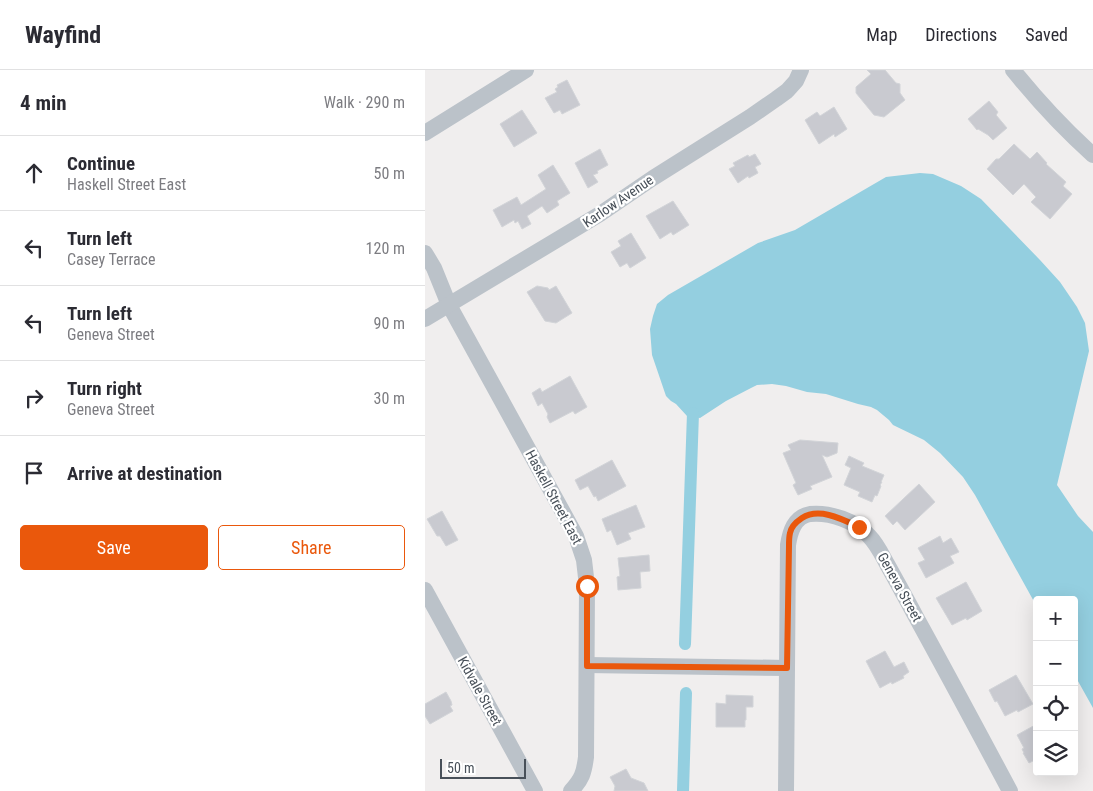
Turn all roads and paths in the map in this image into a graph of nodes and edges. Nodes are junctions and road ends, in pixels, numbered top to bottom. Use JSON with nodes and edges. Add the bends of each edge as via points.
{"nodes":[{"id":1,"x":526,"y":70,"type":"edge"},
{"id":2,"x":801,"y":70,"type":"edge"},
{"id":3,"x":1013,"y":70,"type":"edge"},
{"id":4,"x":425,"y":133,"type":"edge"},
{"id":5,"x":1093,"y":155,"type":"edge"},
{"id":6,"x":425,"y":253,"type":"edge"},
{"id":7,"x":449,"y":305,"type":"junction"},
{"id":8,"x":425,"y":320,"type":"edge"},
{"id":9,"x":425,"y":590,"type":"edge"},
{"id":10,"x":587,"y":666,"type":"junction"},
{"id":11,"x":787,"y":668,"type":"junction"},
{"id":12,"x":535,"y":791,"type":"edge"},
{"id":13,"x":571,"y":791,"type":"edge"},
{"id":14,"x":786,"y":791,"type":"edge"},
{"id":15,"x":1010,"y":791,"type":"edge"}],
"edges":[{"from":1,"to":4,"type":"street"},
{"from":2,"to":7,"type":"street","name":"Karlow Avenue","via":[[787,91],[750,117],[592,219]]},
{"from":3,"to":5,"type":"street","via":[[1035,98]]},
{"from":6,"to":7,"type":"street","name":"Haskell Street East"},
{"from":7,"to":8,"type":"street","name":"Karlow Avenue"},
{"from":7,"to":10,"type":"street","name":"Haskell Street East","via":[[581,548],[587,586]]},
{"from":9,"to":12,"type":"street","name":"Kidvale Street"},
{"from":10,"to":11,"type":"street"},
{"from":10,"to":13,"type":"street","name":"Haskell Street East","via":[[586,757],[579,782]]},
{"from":11,"to":14,"type":"street","name":"Geneva Street"},
{"from":11,"to":15,"type":"street","name":"Geneva Street","via":[[790,532],[796,522],[807,515],[833,516],[859,527],[876,545]]}]}
